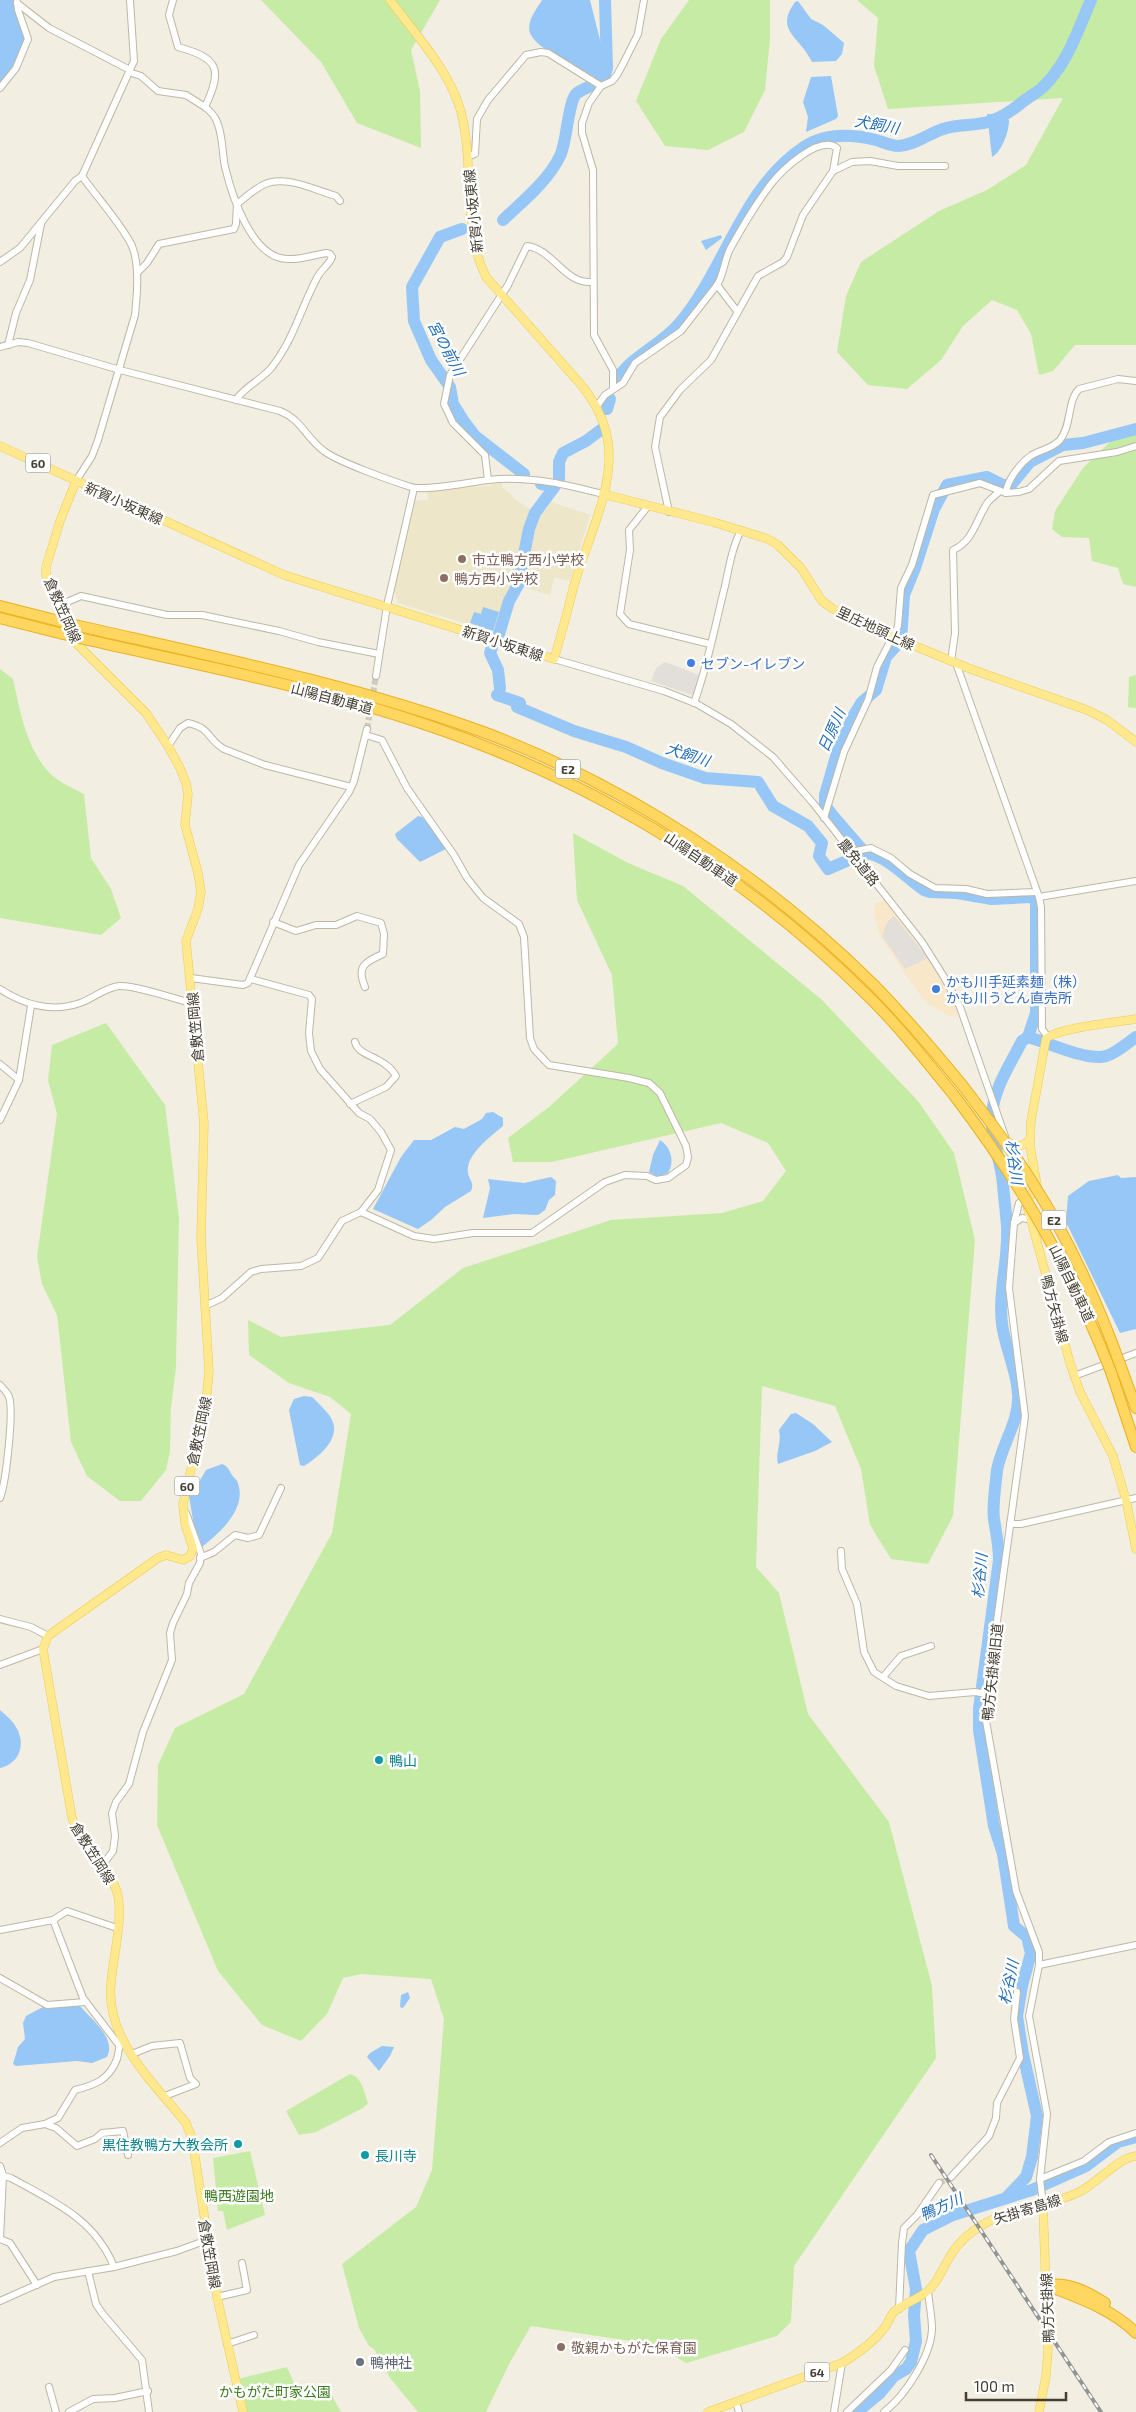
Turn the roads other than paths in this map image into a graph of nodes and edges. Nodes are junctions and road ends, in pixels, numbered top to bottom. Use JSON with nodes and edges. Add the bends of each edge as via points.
{"nodes":[{"id":1,"x":130,"y":0,"type":"edge"},
{"id":2,"x":173,"y":0,"type":"edge"},
{"id":3,"x":390,"y":0,"type":"edge"},
{"id":4,"x":644,"y":0,"type":"edge"},
{"id":5,"x":17,"y":1,"type":"edge"},
{"id":6,"x":129,"y":71,"type":"junction"},
{"id":7,"x":601,"y":86,"type":"junction"},
{"id":8,"x":0,"y":88,"type":"edge"},
{"id":9,"x":205,"y":107,"type":"junction"},
{"id":10,"x":467,"y":157,"type":"junction"},
{"id":11,"x":945,"y":166,"type":"dead end"},
{"id":12,"x":833,"y":171,"type":"junction"},
{"id":13,"x":82,"y":176,"type":"junction"},
{"id":14,"x":340,"y":201,"type":"dead end"},
{"id":15,"x":238,"y":204,"type":"junction"},
{"id":16,"x":41,"y":222,"type":"junction"},
{"id":17,"x":0,"y":262,"type":"edge"},
{"id":18,"x":137,"y":273,"type":"junction"},
{"id":19,"x":592,"y":282,"type":"junction"},
{"id":20,"x":717,"y":285,"type":"junction"},
{"id":21,"x":501,"y":296,"type":"junction"},
{"id":22,"x":737,"y":311,"type":"junction"},
{"id":23,"x":8,"y":345,"type":"junction"},
{"id":24,"x":0,"y":347,"type":"edge"},
{"id":25,"x":120,"y":370,"type":"junction"},
{"id":26,"x":1136,"y":381,"type":"edge"},
{"id":27,"x":613,"y":389,"type":"junction"},
{"id":28,"x":236,"y":400,"type":"junction"},
{"id":29,"x":597,"y":406,"type":"junction"},
{"id":30,"x":0,"y":446,"type":"edge"},
{"id":31,"x":1136,"y":446,"type":"edge"},
{"id":32,"x":488,"y":480,"type":"junction"},
{"id":33,"x":76,"y":481,"type":"junction"},
{"id":34,"x":414,"y":488,"type":"junction"},
{"id":35,"x":1005,"y":489,"type":"junction"},
{"id":36,"x":603,"y":494,"type":"junction"},
{"id":37,"x":648,"y":506,"type":"junction"},
{"id":38,"x":669,"y":512,"type":"junction"},
{"id":39,"x":741,"y":530,"type":"junction"},
{"id":40,"x":60,"y":604,"type":"junction"},
{"id":41,"x":0,"y":606,"type":"edge"},
{"id":42,"x":386,"y":606,"type":"junction"},
{"id":43,"x":0,"y":618,"type":"edge"},
{"id":44,"x":898,"y":639,"type":"junction"},
{"id":45,"x":710,"y":644,"type":"junction"},
{"id":46,"x":379,"y":654,"type":"junction"},
{"id":47,"x":554,"y":659,"type":"junction"},
{"id":48,"x":954,"y":662,"type":"junction"},
{"id":49,"x":376,"y":676,"type":"tunnel mouth"},
{"id":50,"x":694,"y":703,"type":"junction"},
{"id":51,"x":1136,"y":742,"type":"edge"},
{"id":52,"x":168,"y":746,"type":"junction"},
{"id":53,"x":351,"y":787,"type":"junction"},
{"id":54,"x":825,"y":816,"type":"junction"},
{"id":55,"x":854,"y":854,"type":"junction"},
{"id":56,"x":1136,"y":881,"type":"edge"},
{"id":57,"x":1038,"y":895,"type":"junction"},
{"id":58,"x":273,"y":922,"type":"junction"},
{"id":59,"x":191,"y":978,"type":"junction"},
{"id":60,"x":251,"y":979,"type":"junction"},
{"id":61,"x":365,"y":987,"type":"dead end"},
{"id":62,"x":0,"y":989,"type":"edge"},
{"id":63,"x":194,"y":1004,"type":"junction"},
{"id":64,"x":31,"y":1006,"type":"junction"},
{"id":65,"x":1136,"y":1020,"type":"edge"},
{"id":66,"x":1046,"y":1041,"type":"junction"},
{"id":67,"x":354,"y":1042,"type":"dead end"},
{"id":68,"x":0,"y":1064,"type":"edge"},
{"id":69,"x":18,"y":1080,"type":"junction"},
{"id":70,"x":350,"y":1104,"type":"junction"},
{"id":71,"x":0,"y":1120,"type":"edge"},
{"id":72,"x":1030,"y":1138,"type":"junction"},
{"id":73,"x":1007,"y":1142,"type":"junction"},
{"id":74,"x":1026,"y":1198,"type":"junction"},
{"id":75,"x":361,"y":1212,"type":"junction"},
{"id":76,"x":1032,"y":1220,"type":"junction"},
{"id":77,"x":1014,"y":1223,"type":"junction"},
{"id":78,"x":205,"y":1306,"type":"junction"},
{"id":79,"x":1136,"y":1353,"type":"edge"},
{"id":80,"x":1074,"y":1376,"type":"junction"},
{"id":81,"x":0,"y":1385,"type":"edge"},
{"id":82,"x":1136,"y":1408,"type":"edge"},
{"id":83,"x":1136,"y":1447,"type":"edge"},
{"id":84,"x":281,"y":1488,"type":"dead end"},
{"id":85,"x":0,"y":1498,"type":"edge"},
{"id":86,"x":1136,"y":1498,"type":"edge"},
{"id":87,"x":1126,"y":1500,"type":"junction"},
{"id":88,"x":183,"y":1504,"type":"junction"},
{"id":89,"x":1010,"y":1524,"type":"junction"},
{"id":90,"x":1136,"y":1549,"type":"edge"},
{"id":91,"x":841,"y":1551,"type":"dead end"},
{"id":92,"x":200,"y":1558,"type":"junction"},
{"id":93,"x":0,"y":1619,"type":"edge"},
{"id":94,"x":48,"y":1636,"type":"junction"},
{"id":95,"x":931,"y":1646,"type":"dead end"},
{"id":96,"x":43,"y":1649,"type":"junction"},
{"id":97,"x":0,"y":1665,"type":"edge"},
{"id":98,"x":884,"y":1677,"type":"junction"},
{"id":99,"x":986,"y":1693,"type":"junction"},
{"id":100,"x":102,"y":1866,"type":"junction"},
{"id":101,"x":53,"y":1920,"type":"junction"},
{"id":102,"x":117,"y":1928,"type":"junction"},
{"id":103,"x":0,"y":1930,"type":"edge"},
{"id":104,"x":1136,"y":1945,"type":"edge"},
{"id":105,"x":1039,"y":1965,"type":"junction"},
{"id":106,"x":0,"y":1978,"type":"edge"},
{"id":107,"x":1017,"y":1992,"type":"dead end"},
{"id":108,"x":85,"y":2002,"type":"junction"},
{"id":109,"x":120,"y":2043,"type":"junction"},
{"id":110,"x":132,"y":2054,"type":"junction"},
{"id":111,"x":165,"y":2096,"type":"junction"},
{"id":112,"x":45,"y":2124,"type":"junction"},
{"id":113,"x":1136,"y":2133,"type":"edge"},
{"id":114,"x":0,"y":2142,"type":"edge"},
{"id":115,"x":128,"y":2156,"type":"dead end"},
{"id":116,"x":1136,"y":2156,"type":"edge"},
{"id":117,"x":0,"y":2166,"type":"edge"},
{"id":118,"x":2,"y":2175,"type":"edge"},
{"id":119,"x":951,"y":2177,"type":"tunnel mouth"},
{"id":120,"x":1040,"y":2181,"type":"junction"},
{"id":121,"x":939,"y":2183,"type":"tunnel mouth"},
{"id":122,"x":1042,"y":2201,"type":"junction"},
{"id":123,"x":0,"y":2239,"type":"edge"},
{"id":124,"x":207,"y":2240,"type":"junction"},
{"id":125,"x":242,"y":2263,"type":"dead end"},
{"id":126,"x":114,"y":2267,"type":"junction"},
{"id":127,"x":88,"y":2271,"type":"junction"},
{"id":128,"x":37,"y":2285,"type":"junction"},
{"id":129,"x":1046,"y":2285,"type":"junction"},
{"id":130,"x":927,"y":2292,"type":"junction"},
{"id":131,"x":217,"y":2298,"type":"junction"},
{"id":132,"x":0,"y":2301,"type":"edge"},
{"id":133,"x":902,"y":2306,"type":"junction"},
{"id":134,"x":1136,"y":2325,"type":"edge"},
{"id":135,"x":1136,"y":2333,"type":"edge"},
{"id":136,"x":254,"y":2335,"type":"dead end"},
{"id":137,"x":227,"y":2344,"type":"junction"},
{"id":138,"x":905,"y":2350,"type":"dead end"},
{"id":139,"x":842,"y":2363,"type":"junction"},
{"id":140,"x":49,"y":2387,"type":"dead end"},
{"id":141,"x":148,"y":2391,"type":"junction"},
{"id":142,"x":736,"y":2402,"type":"junction"},
{"id":143,"x":56,"y":2412,"type":"edge"},
{"id":144,"x":69,"y":2412,"type":"edge"},
{"id":145,"x":150,"y":2412,"type":"edge"},
{"id":146,"x":243,"y":2412,"type":"edge"},
{"id":147,"x":708,"y":2412,"type":"edge"},
{"id":148,"x":740,"y":2412,"type":"edge"},
{"id":149,"x":834,"y":2412,"type":"edge"},
{"id":150,"x":847,"y":2412,"type":"edge"},
{"id":151,"x":884,"y":2412,"type":"edge"},
{"id":152,"x":1039,"y":2412,"type":"edge"}],
"edges":[{"from":1,"to":6,"type":"street","via":[[135,48]]},
{"from":2,"to":9,"type":"street","via":[[169,15],[178,47],[202,54],[214,70],[216,84]]},
{"from":3,"to":10,"type":"main road","name":"新賀小坂東線","via":[[456,96]]},
{"from":4,"to":7,"type":"street","via":[[638,34],[624,62],[612,81]]},
{"from":5,"to":6,"type":"street","via":[[49,28]]},
{"from":5,"to":8,"type":"street","via":[[28,39],[16,68]]},
{"from":6,"to":9,"type":"street","via":[[141,76],[158,91],[186,95]]},
{"from":6,"to":13,"type":"street"},
{"from":7,"to":10,"type":"street","via":[[548,54],[526,55],[488,100],[477,119],[475,154]]},
{"from":7,"to":19,"type":"street","via":[[589,103],[582,123],[593,170]]},
{"from":9,"to":15,"type":"street","via":[[218,123],[225,167]]},
{"from":10,"to":21,"type":"main road","name":"新賀小坂東線","via":[[476,252],[486,277]]},
{"from":11,"to":12,"type":"street","via":[[852,162]]},
{"from":12,"to":20,"type":"street","via":[[837,148],[821,145],[805,153],[778,177],[729,251]]},
{"from":12,"to":22,"type":"street","via":[[803,215],[787,257],[758,276]]},
{"from":13,"to":16,"type":"street","via":[[75,180]]},
{"from":13,"to":18,"type":"street","via":[[129,240]]},
{"from":14,"to":15,"type":"street","via":[[336,196],[279,180],[263,185]]},
{"from":15,"to":18,"type":"street","via":[[234,229],[159,244]]},
{"from":15,"to":28,"type":"street","via":[[253,236],[270,254],[288,260],[326,253],[332,257],[318,276],[296,329],[277,360]]},
{"from":16,"to":17,"type":"street","via":[[20,248]]},
{"from":16,"to":23,"type":"street","via":[[30,280],[16,313]]},
{"from":18,"to":25,"type":"street","via":[[135,316]]},
{"from":19,"to":21,"type":"street","via":[[578,280],[537,247],[527,246]]},
{"from":19,"to":27,"type":"street","via":[[594,335],[612,370]]},
{"from":20,"to":22,"type":"street"},
{"from":20,"to":27,"type":"street","via":[[681,331],[635,364],[623,383]]},
{"from":21,"to":29,"type":"main road","name":"新賀小坂東線"},
{"from":21,"to":32,"type":"street","via":[[450,375],[444,404],[453,423],[484,455]]},
{"from":22,"to":38,"type":"street","via":[[711,360],[680,390],[660,417],[655,447]]},
{"from":23,"to":24,"type":"street"},
{"from":23,"to":25,"type":"street","via":[[28,343]]},
{"from":25,"to":28,"type":"street"},
{"from":25,"to":33,"type":"street","via":[[92,456]]},
{"from":26,"to":35,"type":"street","via":[[1118,379],[1078,389],[1073,398],[1070,421],[1060,440],[1026,460]]},
{"from":27,"to":29,"type":"street"},
{"from":28,"to":34,"type":"street","via":[[291,416],[324,451]]},
{"from":29,"to":36,"type":"main road","name":"新賀小坂東線","via":[[608,442],[608,471]]},
{"from":30,"to":33,"type":"main road","number":"60"},
{"from":31,"to":35,"type":"street","via":[[1059,461],[1029,489]]},
{"from":32,"to":34,"type":"street"},
{"from":32,"to":36,"type":"street","via":[[559,482]]},
{"from":33,"to":40,"type":"main road","name":"倉敷笠岡線","number":"60","via":[[46,567],[50,586]]},
{"from":33,"to":42,"type":"main road","name":"新賀小坂東線","via":[[268,568]]},
{"from":34,"to":42,"type":"street"},
{"from":35,"to":44,"type":"street","via":[[980,483],[933,496],[912,565],[901,588]]},
{"from":35,"to":48,"type":"street","via":[[988,502],[969,537],[953,550]]},
{"from":36,"to":37,"type":"main road","name":"里庄地頭上線"},
{"from":36,"to":47,"type":"main road","name":"新賀小坂東線"},
{"from":37,"to":38,"type":"main road","name":"里庄地頭上線"},
{"from":37,"to":45,"type":"street","via":[[629,530],[630,550],[620,614],[629,624]]},
{"from":38,"to":39,"type":"main road","name":"里庄地頭上線"},
{"from":39,"to":44,"type":"main road","name":"里庄地頭上線","via":[[778,545],[808,577],[822,601],[833,609]]},
{"from":39,"to":45,"type":"street","via":[[732,552]]},
{"from":40,"to":46,"type":"street","via":[[81,596],[167,615],[202,615]]},
{"from":40,"to":52,"type":"main road","name":"倉敷笠岡線","number":"60","via":[[76,643],[146,714]]},
{"from":41,"to":82,"type":"highway","name":"山陽自動車道","number":"E2","bridge":true,"via":[[327,684],[429,714],[526,750],[600,785],[708,849],[770,893],[825,939],[875,986],[963,1086],[1010,1148],[1084,1276]]},
{"from":42,"to":46,"type":"street"},
{"from":42,"to":47,"type":"main road","name":"新賀小坂東線"},
{"from":43,"to":83,"type":"highway","name":"山陽自動車道","number":"E2","bridge":true,"via":[[323,695],[424,724],[521,760],[594,795],[667,836],[763,903],[816,947],[912,1043],[1000,1157],[1047,1232],[1093,1325]]},
{"from":44,"to":48,"type":"main road","name":"里庄地頭上線"},
{"from":44,"to":54,"type":"street","via":[[877,667],[868,700],[844,752]]},
{"from":45,"to":50,"type":"street","via":[[707,667]]},
{"from":46,"to":49,"type":"street"},
{"from":47,"to":50,"type":"street","name":"農免道路"},
{"from":48,"to":51,"type":"main road","name":"里庄地頭上線","via":[[1086,710],[1108,720]]},
{"from":48,"to":57,"type":"street"},
{"from":50,"to":54,"type":"street","name":"農免道路","via":[[731,724],[773,757]]},
{"from":52,"to":53,"type":"street","via":[[180,728],[188,723],[206,730],[224,749],[265,765]]},
{"from":52,"to":59,"type":"main road","name":"倉敷笠岡線","number":"60","via":[[186,783],[185,825],[200,892],[198,909],[186,942]]},
{"from":53,"to":58,"type":"street","via":[[299,865]]},
{"from":53,"to":75,"type":"street","via":[[367,732],[382,740],[407,788],[467,878],[483,898],[519,924],[524,937],[530,1038],[534,1049],[550,1065],[648,1083],[660,1093],[686,1146],[688,1157],[686,1165],[668,1178],[656,1180],[625,1174],[605,1182],[532,1233],[473,1233],[428,1238],[414,1236]]},
{"from":54,"to":55,"type":"street","name":"農免道路"},
{"from":55,"to":57,"type":"street","via":[[871,848],[935,888]]},
{"from":55,"to":73,"type":"street","name":"農免道路","via":[[922,942],[960,1007]]},
{"from":56,"to":57,"type":"street"},
{"from":57,"to":66,"type":"street","via":[[1041,907],[1042,1029]]},
{"from":58,"to":60,"type":"street"},
{"from":58,"to":61,"type":"street","via":[[296,931],[336,926],[357,916],[381,923],[383,954],[366,961],[362,967]]},
{"from":59,"to":60,"type":"street","via":[[243,984]]},
{"from":59,"to":63,"type":"main road","name":"倉敷笠岡線","number":"60"},
{"from":60,"to":70,"type":"street","via":[[309,995],[312,999],[311,1051],[320,1068]]},
{"from":62,"to":64,"type":"street"},
{"from":63,"to":64,"type":"street","via":[[121,986],[59,1008]]},
{"from":63,"to":78,"type":"main road","name":"倉敷笠岡線","number":"60","via":[[204,1123],[201,1238]]},
{"from":64,"to":69,"type":"street"},
{"from":65,"to":66,"type":"main road","via":[[1068,1030]]},
{"from":66,"to":72,"type":"main road"},
{"from":67,"to":70,"type":"street","via":[[360,1052],[384,1062],[396,1076],[386,1087]]},
{"from":68,"to":69,"type":"street"},
{"from":69,"to":71,"type":"street"},
{"from":70,"to":75,"type":"street","via":[[370,1119],[391,1150],[378,1190]]},
{"from":72,"to":73,"type":"main road","via":[[1018,1146]]},
{"from":72,"to":74,"type":"main road","via":[[1037,1184]]},
{"from":73,"to":74,"type":"street","name":"農免道路"},
{"from":74,"to":76,"type":"main road","name":"鴨方矢掛線"},
{"from":74,"to":77,"type":"street","name":"鴨方矢掛線旧道","via":[[1018,1203]]},
{"from":75,"to":78,"type":"street","via":[[342,1221],[318,1258],[311,1263],[252,1272],[222,1298]]},
{"from":76,"to":77,"type":"street","via":[[1022,1218]]},
{"from":76,"to":80,"type":"main road","name":"鴨方矢掛線"},
{"from":77,"to":89,"type":"street","name":"鴨方矢掛線旧道","via":[[1009,1288],[1025,1416]]},
{"from":78,"to":88,"type":"main road","name":"倉敷笠岡線","number":"60","via":[[209,1371],[206,1404]]},
{"from":79,"to":80,"type":"street"},
{"from":80,"to":87,"type":"main road","name":"鴨方矢掛線","via":[[1113,1456]]},
{"from":81,"to":85,"type":"street","via":[[9,1397],[10,1410],[5,1483]]},
{"from":84,"to":92,"type":"street","via":[[259,1535],[248,1538],[235,1535],[214,1552]]},
{"from":86,"to":87,"type":"street"},
{"from":87,"to":89,"type":"street"},
{"from":87,"to":90,"type":"main road","name":"鴨方矢掛線"},
{"from":88,"to":92,"type":"street"},
{"from":88,"to":94,"type":"main road","name":"倉敷笠岡線","number":"60","via":[[193,1549],[190,1556],[183,1560],[166,1555],[158,1558]]},
{"from":89,"to":99,"type":"street","name":"鴨方矢掛線旧道"},
{"from":91,"to":98,"type":"street","via":[[842,1569],[858,1604],[864,1652],[874,1672]]},
{"from":92,"to":100,"type":"street","via":[[173,1623],[170,1633],[172,1660],[143,1732],[130,1784],[112,1813],[113,1851]]},
{"from":93,"to":94,"type":"street","via":[[31,1627]]},
{"from":94,"to":96,"type":"main road"},
{"from":95,"to":98,"type":"street","via":[[901,1656]]},
{"from":96,"to":97,"type":"street"},
{"from":96,"to":100,"type":"main road","name":"倉敷笠岡線","via":[[72,1818]]},
{"from":98,"to":99,"type":"street","via":[[896,1686],[929,1696]]},
{"from":99,"to":105,"type":"street","name":"鴨方矢掛線旧道","via":[[987,1733],[1012,1873],[1040,1952]]},
{"from":100,"to":102,"type":"main road","name":"倉敷笠岡線","via":[[117,1892]]},
{"from":101,"to":102,"type":"street","via":[[67,1910]]},
{"from":101,"to":103,"type":"street"},
{"from":101,"to":108,"type":"street"},
{"from":102,"to":109,"type":"main road","name":"倉敷笠岡線","via":[[110,2002]]},
{"from":104,"to":105,"type":"street"},
{"from":105,"to":120,"type":"street","name":"鴨方矢掛線旧道","via":[[1029,2016],[1047,2114]]},
{"from":106,"to":108,"type":"street","via":[[47,2005]]},
{"from":107,"to":119,"type":"street","via":[[1014,2018],[1020,2058],[997,2103],[996,2118],[988,2136]]},
{"from":108,"to":109,"type":"street"},
{"from":109,"to":110,"type":"main road","name":"倉敷笠岡線"},
{"from":109,"to":112,"type":"street","via":[[118,2057],[108,2076],[94,2085],[75,2090],[63,2113]]},
{"from":110,"to":111,"type":"main road","name":"倉敷笠岡線"},
{"from":110,"to":111,"type":"street","via":[[152,2046],[180,2043],[190,2078],[196,2084]]},
{"from":111,"to":124,"type":"main road","name":"倉敷笠岡線","via":[[186,2123],[192,2138]]},
{"from":112,"to":114,"type":"street","via":[[22,2128]]},
{"from":112,"to":115,"type":"street","via":[[56,2128],[77,2146],[102,2133],[123,2131]]},
{"from":113,"to":120,"type":"street","via":[[1109,2142],[1084,2161]]},
{"from":116,"to":122,"type":"main road","name":"矢掛寄島線","number":"64","via":[[1120,2163],[1090,2187]]},
{"from":117,"to":118,"type":"street"},
{"from":118,"to":123,"type":"street"},
{"from":118,"to":126,"type":"street","via":[[81,2219],[104,2245]]},
{"from":120,"to":122,"type":"street","name":"鴨方矢掛線旧道"},
{"from":121,"to":133,"type":"street","via":[[917,2216],[904,2228]]},
{"from":122,"to":129,"type":"main road","name":"鴨方矢掛線"},
{"from":122,"to":130,"type":"main road","name":"矢掛寄島線","number":"64","via":[[998,2217],[974,2230],[950,2254]]},
{"from":123,"to":128,"type":"street","via":[[10,2243]]},
{"from":124,"to":126,"type":"street"},
{"from":124,"to":131,"type":"main road","name":"倉敷笠岡線"},
{"from":125,"to":131,"type":"street","via":[[247,2290]]},
{"from":126,"to":127,"type":"street"},
{"from":127,"to":128,"type":"street"},
{"from":127,"to":141,"type":"street","via":[[96,2304],[102,2314],[142,2360]]},
{"from":128,"to":132,"type":"street"},
{"from":129,"to":134,"type":"highway","via":[[1062,2283],[1076,2288]]},
{"from":129,"to":135,"type":"highway","via":[[1096,2305]]},
{"from":129,"to":152,"type":"main road","name":"鴨方矢掛線","via":[[1048,2351]]},
{"from":130,"to":133,"type":"main road","name":"矢掛寄島線","number":"64"},
{"from":130,"to":151,"type":"street","via":[[932,2329],[928,2353],[910,2382]]},
{"from":131,"to":137,"type":"main road","name":"倉敷笠岡線"},
{"from":133,"to":139,"type":"main road","name":"矢掛寄島線","number":"64","via":[[892,2314],[875,2340]]},
{"from":136,"to":137,"type":"street"},
{"from":137,"to":146,"type":"main road","name":"倉敷笠岡線"},
{"from":138,"to":150,"type":"street","via":[[891,2370]]},
{"from":139,"to":142,"type":"main road","name":"矢掛寄島線","number":"64"},
{"from":139,"to":149,"type":"street"},
{"from":140,"to":143,"type":"street"},
{"from":141,"to":144,"type":"street","via":[[92,2399]]},
{"from":141,"to":145,"type":"street"},
{"from":142,"to":147,"type":"main road","name":"矢掛寄島線","number":"64"},
{"from":142,"to":148,"type":"street"}]}
